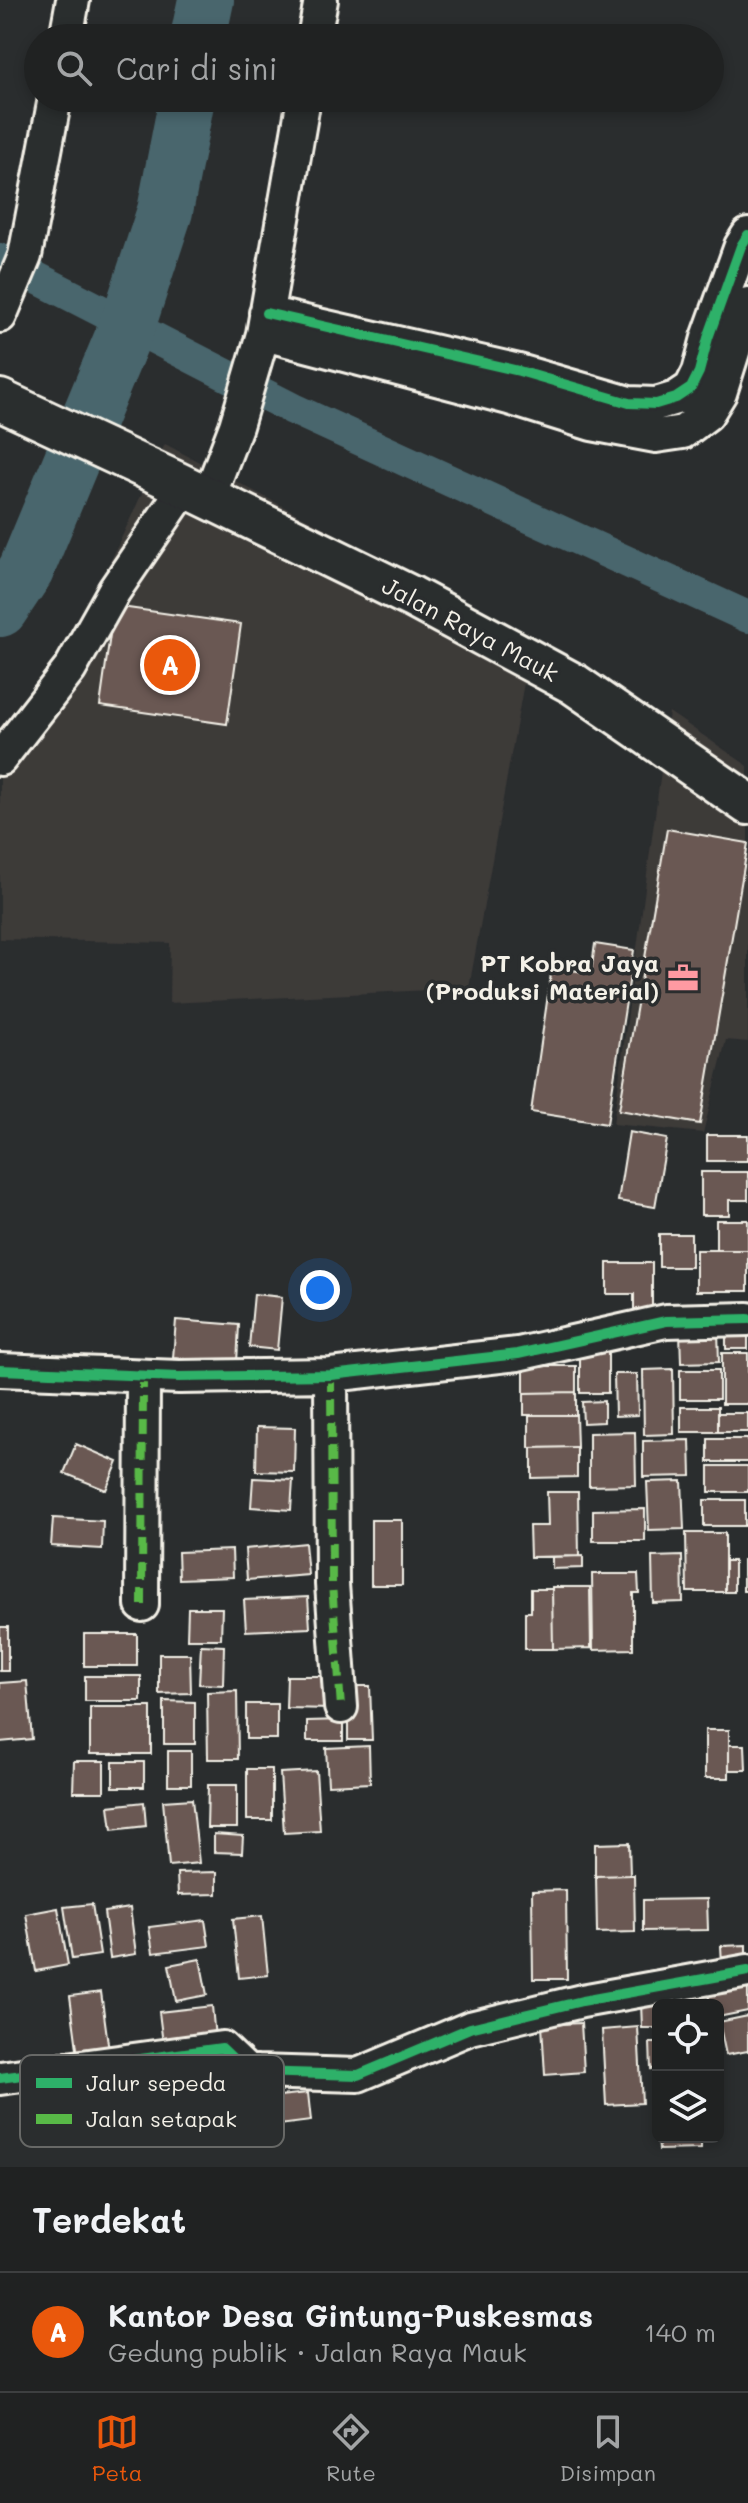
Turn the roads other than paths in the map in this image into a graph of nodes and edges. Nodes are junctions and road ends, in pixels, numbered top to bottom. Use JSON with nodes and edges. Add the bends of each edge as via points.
{"nodes":[{"id":1,"x":73,"y":0,"type":"edge"},
{"id":2,"x":321,"y":0,"type":"edge"},
{"id":3,"x":69,"y":24,"type":"edge"},
{"id":4,"x":317,"y":24,"type":"edge"},
{"id":5,"x":52,"y":112,"type":"edge"},
{"id":6,"x":302,"y":112,"type":"edge"},
{"id":7,"x":748,"y":235,"type":"edge"},
{"id":8,"x":748,"y":304,"type":"edge"},
{"id":9,"x":0,"y":316,"type":"edge"},
{"id":10,"x":264,"y":323,"type":"junction"},
{"id":11,"x":0,"y":400,"type":"edge"},
{"id":12,"x":594,"y":410,"type":"junction"},
{"id":13,"x":189,"y":489,"type":"junction"},
{"id":14,"x":0,"y":759,"type":"edge"},
{"id":15,"x":748,"y":804,"type":"edge"},
{"id":16,"x":748,"y":1319,"type":"edge"},
{"id":17,"x":0,"y":1370,"type":"edge"},
{"id":18,"x":331,"y":1375,"type":"junction"},
{"id":19,"x":143,"y":1377,"type":"junction"},
{"id":20,"x":142,"y":1605,"type":"dead end"},
{"id":21,"x":341,"y":1707,"type":"dead end"},
{"id":22,"x":748,"y":1971,"type":"edge"},
{"id":23,"x":170,"y":2055,"type":"edge"},
{"id":24,"x":229,"y":2055,"type":"edge"},
{"id":25,"x":284,"y":2073,"type":"edge"},
{"id":26,"x":20,"y":2075,"type":"edge"},
{"id":27,"x":0,"y":2078,"type":"edge"}],
"edges":[{"from":1,"to":3,"type":"street"},
{"from":2,"to":4,"type":"street"},
{"from":5,"to":9,"type":"street","via":[[25,256]]},
{"from":6,"to":10,"type":"street"},
{"from":7,"to":12,"type":"street","via":[[691,388],[656,404]]},
{"from":8,"to":12,"type":"street","via":[[720,393],[707,414],[683,432],[656,436]]},
{"from":10,"to":12,"type":"street","via":[[519,371]]},
{"from":10,"to":13,"type":"street","via":[[236,426]]},
{"from":11,"to":13,"type":"main road","name":"Jalan Raya Mauk"},
{"from":13,"to":14,"type":"street","via":[[114,591],[70,669]]},
{"from":13,"to":15,"type":"main road","name":"Jalan Raya Mauk","via":[[412,597],[574,684]]},
{"from":16,"to":18,"type":"street","via":[[666,1321],[518,1354]]},
{"from":17,"to":19,"type":"street"},
{"from":18,"to":19,"type":"street"},
{"from":18,"to":21,"type":"street","via":[[332,1584]]},
{"from":19,"to":20,"type":"street"},
{"from":22,"to":25,"type":"street","via":[[470,2028],[358,2075]]},
{"from":23,"to":24,"type":"street","via":[[222,2048]]},
{"from":26,"to":27,"type":"street"}]}
